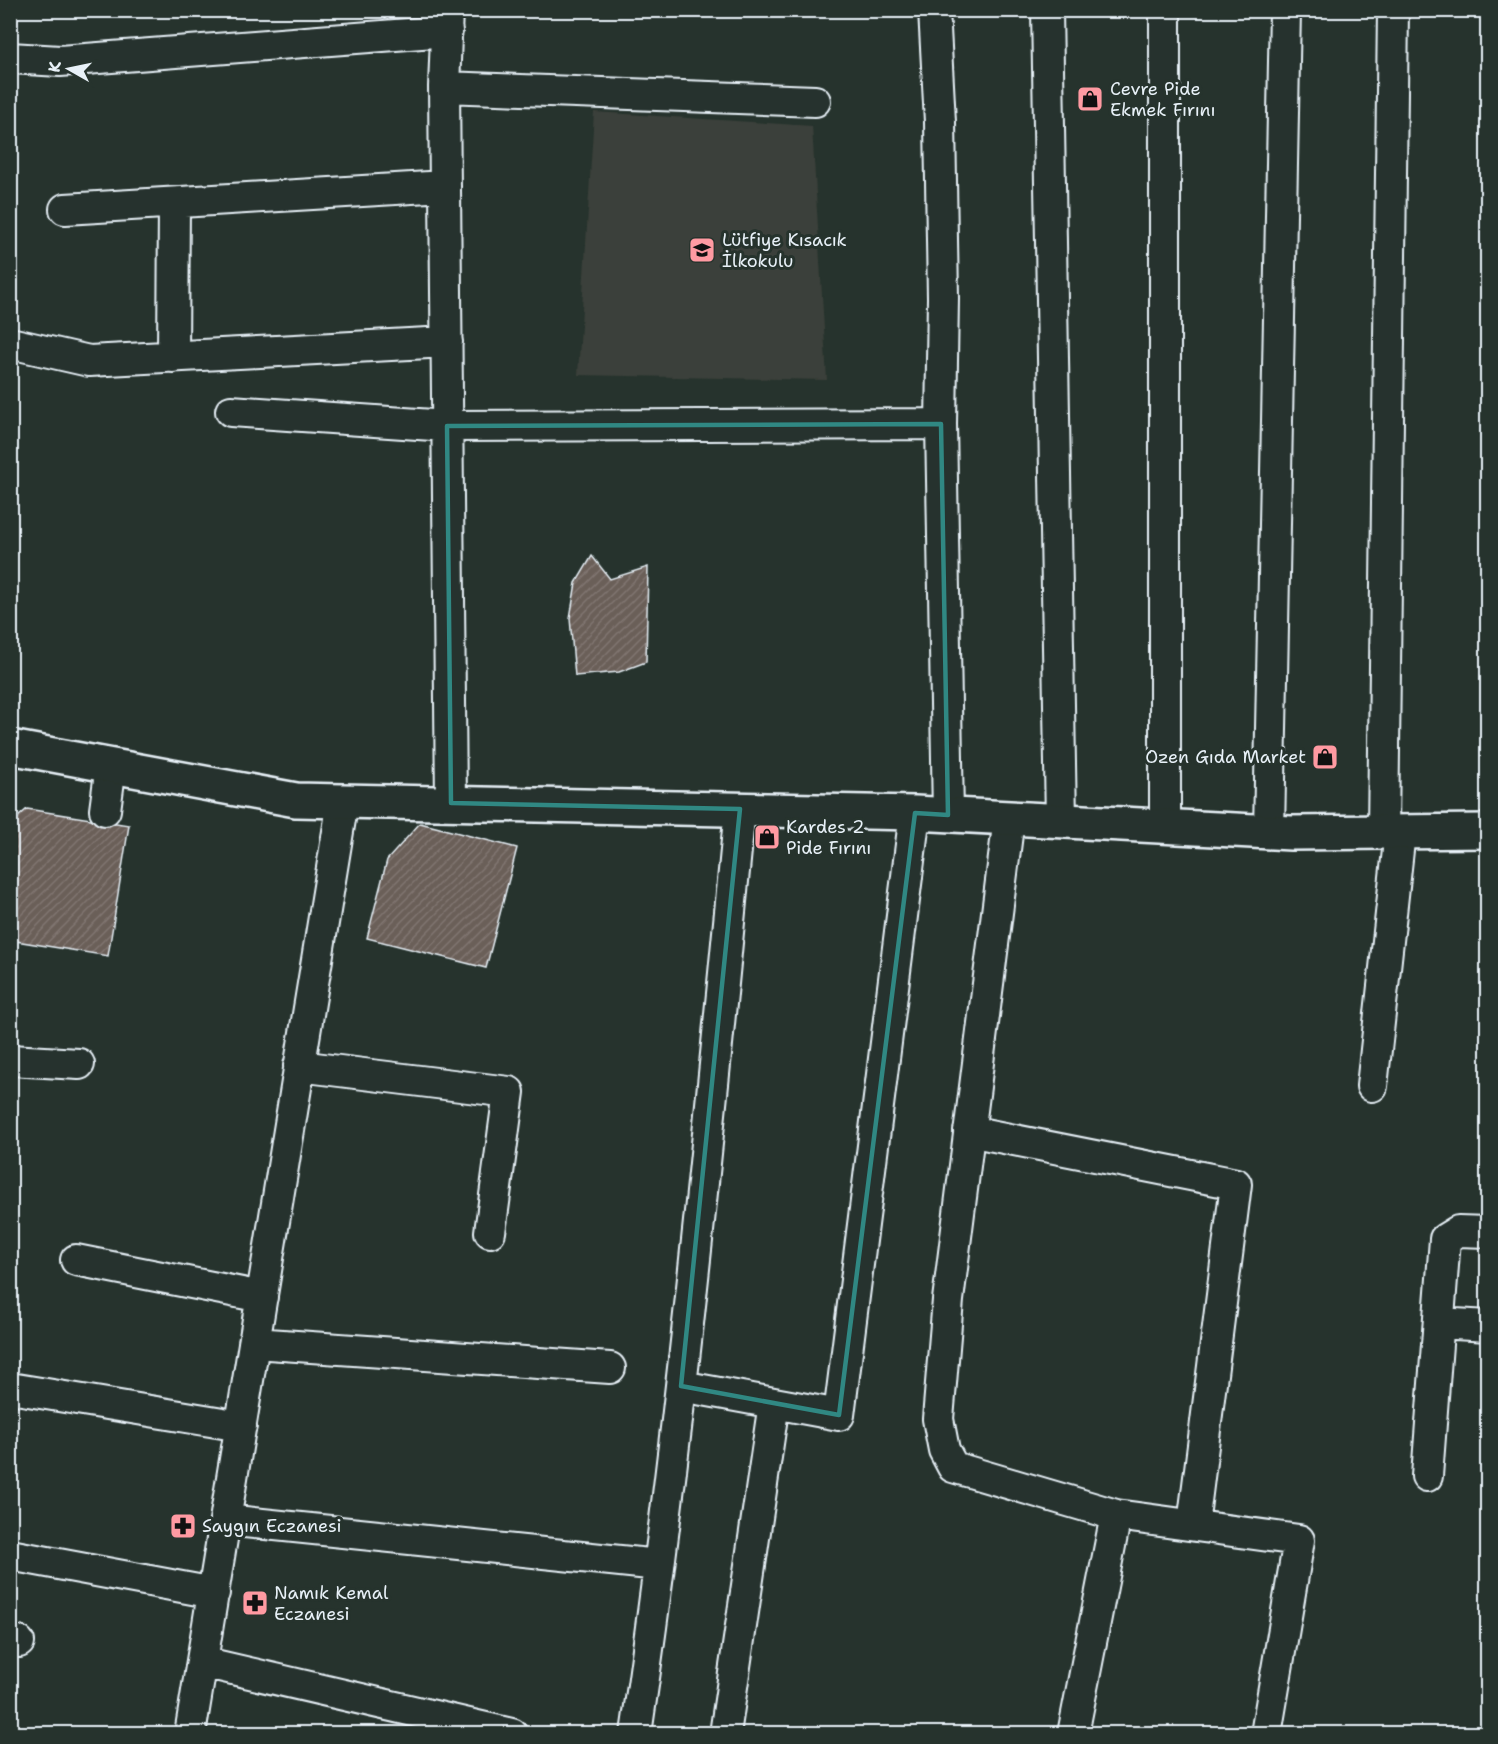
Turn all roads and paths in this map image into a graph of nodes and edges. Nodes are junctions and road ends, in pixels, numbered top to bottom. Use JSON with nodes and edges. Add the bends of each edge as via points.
{"nodes":[{"id":1,"x":933,"y":10,"type":"edge"},
{"id":2,"x":1047,"y":10,"type":"edge"},
{"id":3,"x":1165,"y":10,"type":"edge"},
{"id":4,"x":1285,"y":10,"type":"edge"},
{"id":5,"x":1393,"y":10,"type":"edge"},
{"id":6,"x":447,"y":21,"type":"edge"},
{"id":7,"x":10,"y":58,"type":"edge"},
{"id":8,"x":444,"y":87,"type":"junction"},
{"id":9,"x":815,"y":100,"type":"dead end"},
{"id":10,"x":445,"y":186,"type":"junction"},
{"id":11,"x":174,"y":203,"type":"junction"},
{"id":12,"x":65,"y":209,"type":"dead end"},
{"id":13,"x":447,"y":342,"type":"junction"},
{"id":14,"x":10,"y":343,"type":"edge"},
{"id":15,"x":173,"y":357,"type":"junction"},
{"id":16,"x":231,"y":411,"type":"dead end"},
{"id":17,"x":940,"y":424,"type":"junction"},
{"id":18,"x":447,"y":426,"type":"junction"},
{"id":19,"x":10,"y":747,"type":"edge"},
{"id":20,"x":111,"y":765,"type":"junction"},
{"id":21,"x":343,"y":801,"type":"junction"},
{"id":22,"x":451,"y":803,"type":"junction"},
{"id":23,"x":740,"y":809,"type":"junction"},
{"id":24,"x":105,"y":810,"type":"dead end"},
{"id":25,"x":915,"y":813,"type":"junction"},
{"id":26,"x":948,"y":815,"type":"junction"},
{"id":27,"x":1009,"y":818,"type":"junction"},
{"id":28,"x":1061,"y":821,"type":"junction"},
{"id":29,"x":1165,"y":826,"type":"junction"},
{"id":30,"x":1488,"y":831,"type":"edge"},
{"id":31,"x":1269,"y":832,"type":"junction"},
{"id":32,"x":1391,"y":832,"type":"junction"},
{"id":33,"x":10,"y":1060,"type":"edge"},
{"id":34,"x":79,"y":1064,"type":"dead end"},
{"id":35,"x":299,"y":1066,"type":"junction"},
{"id":36,"x":1372,"y":1086,"type":"dead end"},
{"id":37,"x":969,"y":1131,"type":"junction"},
{"id":38,"x":1488,"y":1232,"type":"edge"},
{"id":39,"x":490,"y":1233,"type":"dead end"},
{"id":40,"x":76,"y":1260,"type":"dead end"},
{"id":41,"x":262,"y":1297,"type":"junction"},
{"id":42,"x":1439,"y":1323,"type":"junction"},
{"id":43,"x":1488,"y":1326,"type":"edge"},
{"id":44,"x":254,"y":1343,"type":"junction"},
{"id":45,"x":610,"y":1368,"type":"dead end"},
{"id":46,"x":681,"y":1386,"type":"junction"},
{"id":47,"x":10,"y":1388,"type":"edge"},
{"id":48,"x":774,"y":1403,"type":"junction"},
{"id":49,"x":241,"y":1426,"type":"junction"},
{"id":50,"x":1427,"y":1476,"type":"dead end"},
{"id":51,"x":1116,"y":1515,"type":"junction"},
{"id":52,"x":225,"y":1520,"type":"junction"},
{"id":53,"x":1193,"y":1525,"type":"junction"},
{"id":54,"x":10,"y":1555,"type":"edge"},
{"id":55,"x":659,"y":1565,"type":"junction"},
{"id":56,"x":214,"y":1593,"type":"junction"},
{"id":57,"x":202,"y":1662,"type":"junction"},
{"id":58,"x":190,"y":1734,"type":"edge"},
{"id":59,"x":512,"y":1734,"type":"edge"},
{"id":60,"x":636,"y":1734,"type":"edge"},
{"id":61,"x":725,"y":1734,"type":"edge"},
{"id":62,"x":1073,"y":1734,"type":"edge"},
{"id":63,"x":1266,"y":1734,"type":"edge"}],
"edges":[{"from":1,"to":17,"type":"street","via":[[942,274]]},
{"from":2,"to":28,"type":"street"},
{"from":3,"to":29,"type":"street"},
{"from":4,"to":31,"type":"street"},
{"from":5,"to":32,"type":"street"},
{"from":6,"to":7,"type":"street","via":[[60,61]]},
{"from":6,"to":8,"type":"street"},
{"from":8,"to":9,"type":"street"},
{"from":8,"to":10,"type":"street"},
{"from":10,"to":11,"type":"street"},
{"from":10,"to":13,"type":"street"},
{"from":11,"to":12,"type":"street"},
{"from":11,"to":15,"type":"street"},
{"from":13,"to":15,"type":"street"},
{"from":13,"to":18,"type":"street"},
{"from":14,"to":15,"type":"street","via":[[89,361]]},
{"from":16,"to":18,"type":"street"},
{"from":17,"to":18,"type":"street"},
{"from":17,"to":26,"type":"street"},
{"from":18,"to":22,"type":"street"},
{"from":19,"to":20,"type":"street"},
{"from":20,"to":21,"type":"street","via":[[296,800]]},
{"from":20,"to":24,"type":"street"},
{"from":21,"to":22,"type":"street"},
{"from":21,"to":35,"type":"street"},
{"from":22,"to":23,"type":"street"},
{"from":23,"to":25,"type":"street"},
{"from":23,"to":46,"type":"street"},
{"from":25,"to":26,"type":"street"},
{"from":25,"to":48,"type":"street","via":[[840,1415]]},
{"from":26,"to":27,"type":"street"},
{"from":27,"to":28,"type":"street"},
{"from":27,"to":37,"type":"street"},
{"from":28,"to":29,"type":"street"},
{"from":29,"to":31,"type":"street"},
{"from":30,"to":32,"type":"street"},
{"from":31,"to":32,"type":"street"},
{"from":32,"to":36,"type":"street"},
{"from":33,"to":34,"type":"street"},
{"from":35,"to":39,"type":"street","via":[[509,1092]]},
{"from":35,"to":41,"type":"street"},
{"from":37,"to":51,"type":"street","via":[[938,1419],[944,1450],[953,1467]]},
{"from":37,"to":53,"type":"street","via":[[1236,1184]]},
{"from":38,"to":42,"type":"street","via":[[1458,1231],[1445,1239]]},
{"from":40,"to":41,"type":"street"},
{"from":41,"to":44,"type":"street"},
{"from":42,"to":43,"type":"street"},
{"from":42,"to":50,"type":"street"},
{"from":44,"to":45,"type":"street"},
{"from":44,"to":49,"type":"street"},
{"from":46,"to":48,"type":"street"},
{"from":46,"to":55,"type":"street"},
{"from":47,"to":49,"type":"street"},
{"from":48,"to":61,"type":"street"},
{"from":49,"to":52,"type":"street"},
{"from":51,"to":53,"type":"street"},
{"from":51,"to":62,"type":"street"},
{"from":52,"to":55,"type":"street"},
{"from":52,"to":56,"type":"street"},
{"from":53,"to":63,"type":"street","via":[[1299,1540]]},
{"from":54,"to":56,"type":"street"},
{"from":55,"to":60,"type":"street"},
{"from":56,"to":57,"type":"street"},
{"from":57,"to":58,"type":"street"},
{"from":57,"to":59,"type":"street"}]}
